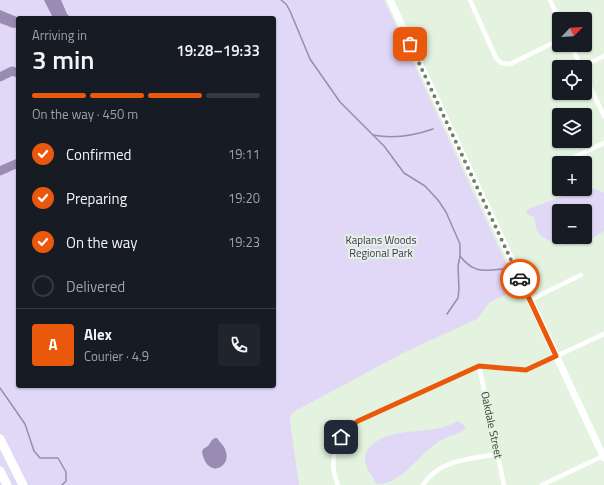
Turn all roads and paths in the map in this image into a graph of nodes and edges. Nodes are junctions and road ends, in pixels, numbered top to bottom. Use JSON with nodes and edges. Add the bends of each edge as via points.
{"nodes":[{"id":1,"x":390,"y":0,"type":"edge"},
{"id":2,"x":470,"y":0,"type":"edge"},
{"id":3,"x":550,"y":0,"type":"edge"},
{"id":4,"x":555,"y":12,"type":"edge"},
{"id":5,"x":552,"y":43,"type":"edge"},
{"id":6,"x":604,"y":56,"type":"edge"},
{"id":7,"x":592,"y":62,"type":"edge"},
{"id":8,"x":592,"y":91,"type":"edge"},
{"id":9,"x":604,"y":116,"type":"edge"},
{"id":10,"x":604,"y":143,"type":"edge"},
{"id":11,"x":577,"y":156,"type":"edge"},
{"id":12,"x":581,"y":275,"type":"dead end"},
{"id":13,"x":530,"y":300,"type":"junction"},
{"id":14,"x":604,"y":334,"type":"edge"},
{"id":15,"x":556,"y":356,"type":"junction"},
{"id":16,"x":479,"y":366,"type":"junction"},
{"id":17,"x":0,"y":439,"type":"edge"},
{"id":18,"x":498,"y":454,"type":"junction"},
{"id":19,"x":604,"y":457,"type":"edge"},
{"id":20,"x":0,"y":471,"type":"edge"},
{"id":21,"x":7,"y":485,"type":"edge"},
{"id":22,"x":22,"y":485,"type":"edge"},
{"id":23,"x":338,"y":485,"type":"edge"},
{"id":24,"x":424,"y":485,"type":"edge"},
{"id":25,"x":504,"y":485,"type":"edge"},
{"id":26,"x":542,"y":485,"type":"edge"}],
"edges":[{"from":1,"to":13,"type":"street"},
{"from":2,"to":5,"type":"street","via":[[496,58],[501,63],[510,64]]},
{"from":3,"to":4,"type":"street"},
{"from":6,"to":7,"type":"street"},
{"from":8,"to":9,"type":"street"},
{"from":10,"to":11,"type":"street"},
{"from":12,"to":13,"type":"street"},
{"from":13,"to":15,"type":"street"},
{"from":14,"to":15,"type":"street"},
{"from":15,"to":16,"type":"street","via":[[526,370]]},
{"from":15,"to":19,"type":"street"},
{"from":16,"to":18,"type":"street","name":"Oakdale Street"},
{"from":16,"to":23,"type":"street","via":[[358,421],[345,431],[333,456]]},
{"from":17,"to":22,"type":"highway"},
{"from":18,"to":24,"type":"street","via":[[442,466],[431,474]]},
{"from":18,"to":25,"type":"street","name":"Oakdale Street"},
{"from":19,"to":26,"type":"street"},
{"from":20,"to":21,"type":"highway"}]}
